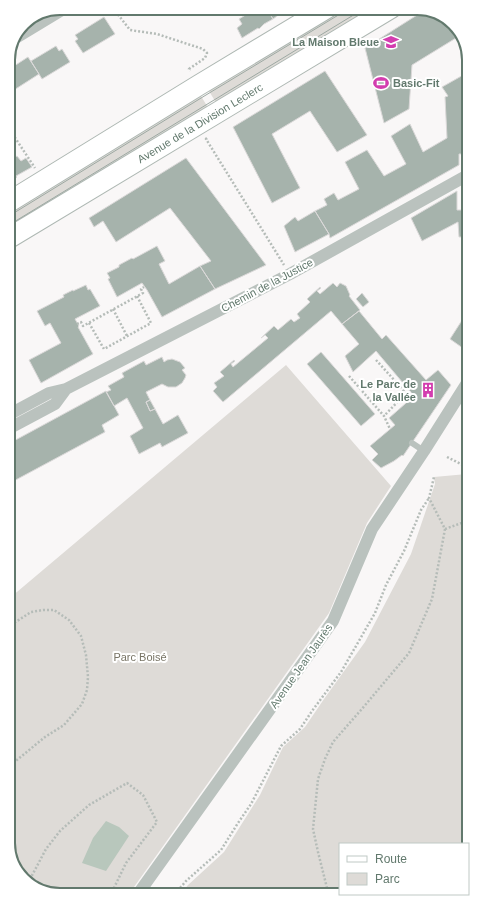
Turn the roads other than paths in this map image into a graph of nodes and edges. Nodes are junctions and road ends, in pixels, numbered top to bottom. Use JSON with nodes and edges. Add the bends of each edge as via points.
{"nodes":[{"id":1,"x":315,"y":15,"type":"edge"},
{"id":2,"x":379,"y":15,"type":"edge"},
{"id":3,"x":52,"y":16,"type":"edge"},
{"id":4,"x":25,"y":32,"type":"edge"},
{"id":5,"x":462,"y":178,"type":"edge"},
{"id":6,"x":15,"y":198,"type":"edge"},
{"id":7,"x":15,"y":234,"type":"edge"},
{"id":8,"x":66,"y":390,"type":"junction"},
{"id":9,"x":462,"y":391,"type":"edge"},
{"id":10,"x":15,"y":411,"type":"edge"},
{"id":11,"x":15,"y":425,"type":"edge"},
{"id":12,"x":412,"y":443,"type":"dead end"},
{"id":13,"x":421,"y":455,"type":"junction"},
{"id":14,"x":142,"y":888,"type":"edge"}],
"edges":[{"from":1,"to":6,"type":"main road"},
{"from":2,"to":7,"type":"main road","name":"Avenue de la Division Leclerc"},
{"from":3,"to":4,"type":"street"},
{"from":5,"to":8,"type":"street","name":"Chemin de la Justice","via":[[290,274]]},
{"from":8,"to":10,"type":"street","name":"Chemin de la Justice","via":[[49,393]]},
{"from":8,"to":11,"type":"street","name":"Chemin de la Justice","via":[[55,404]]},
{"from":9,"to":13,"type":"street","name":"Avenue Jean Jaurès"},
{"from":12,"to":13,"type":"lane"},
{"from":13,"to":14,"type":"street","name":"Avenue Jean Jaurès","via":[[372,529],[333,621]]}]}
